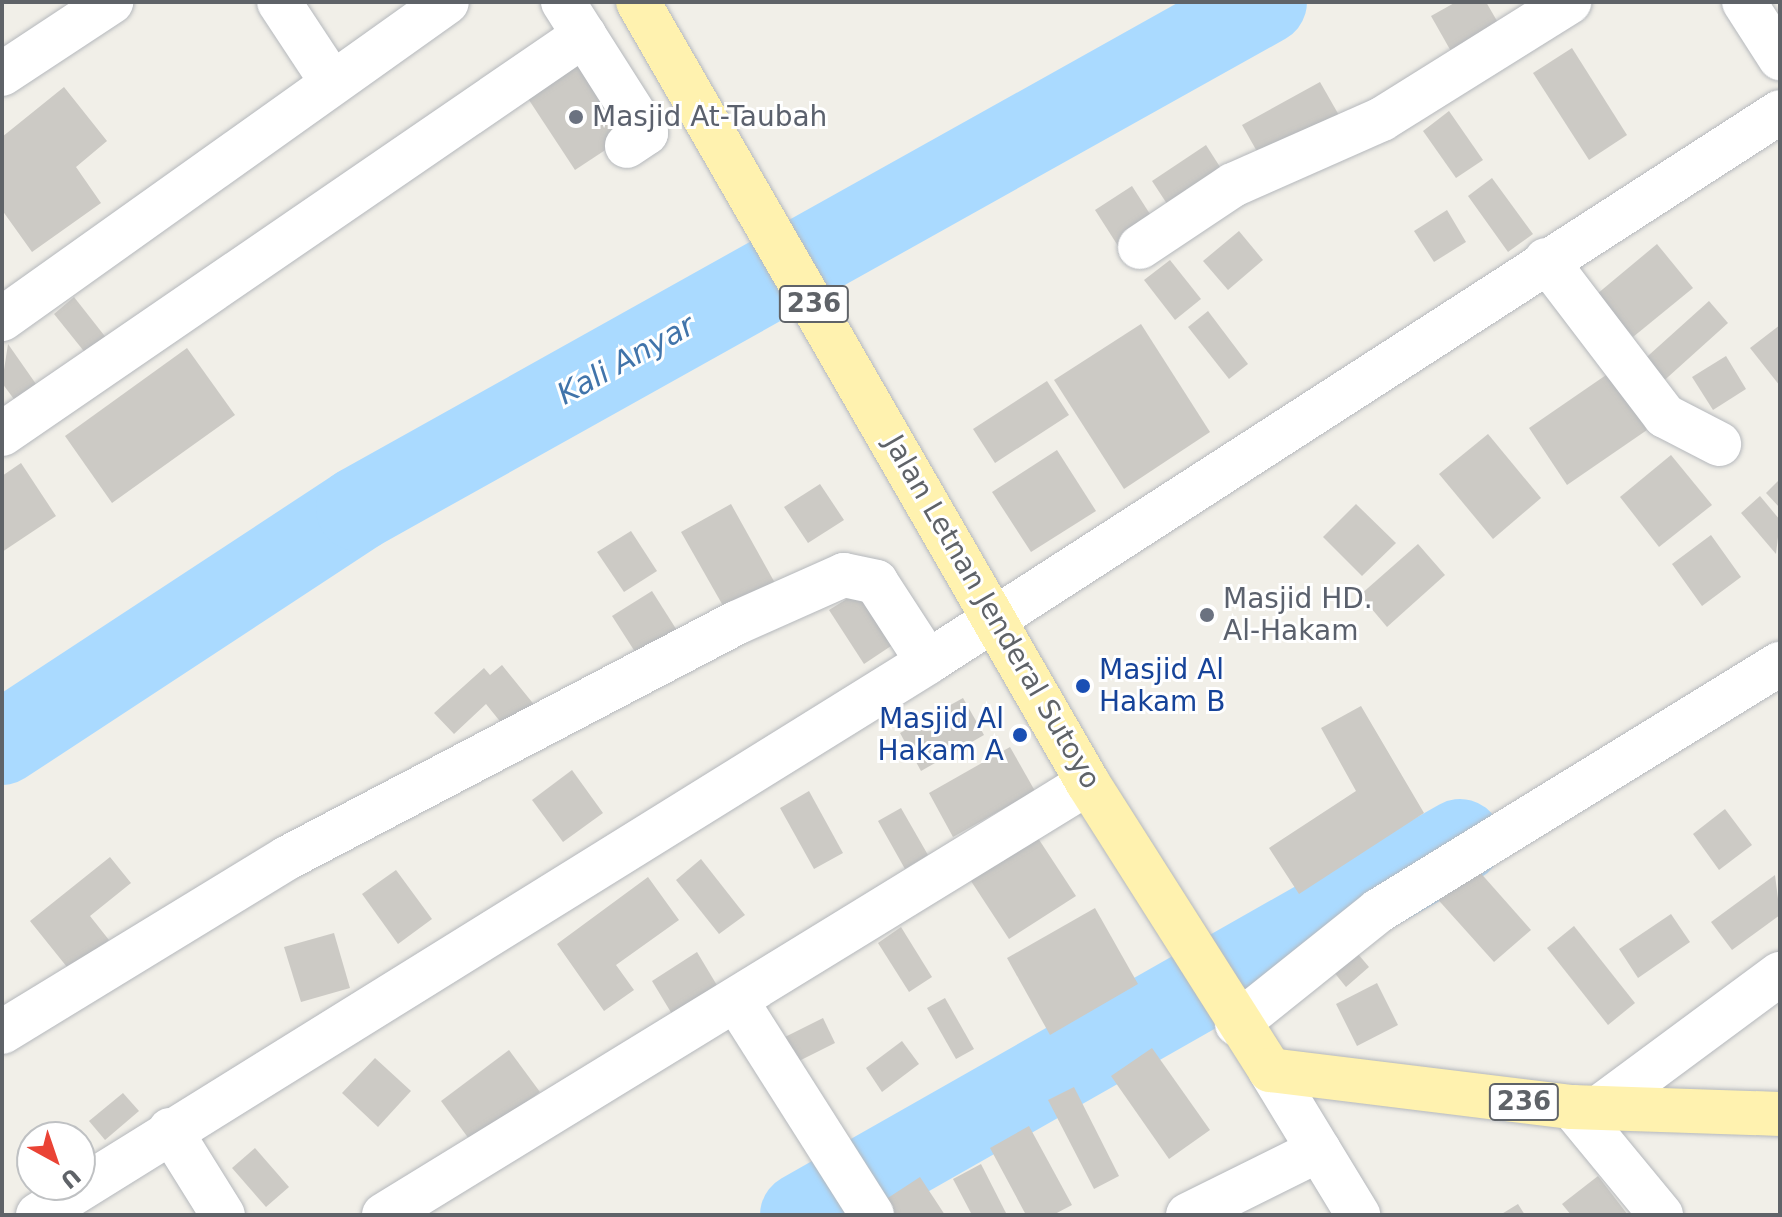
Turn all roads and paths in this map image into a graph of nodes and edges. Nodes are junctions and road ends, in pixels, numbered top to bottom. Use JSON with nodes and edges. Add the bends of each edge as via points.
{"nodes":[{"id":1,"x":111,"y":2,"type":"edge"},
{"id":2,"x":279,"y":2,"type":"edge"},
{"id":3,"x":447,"y":2,"type":"edge"},
{"id":4,"x":638,"y":2,"type":"edge"},
{"id":5,"x":1569,"y":2,"type":"edge"},
{"id":6,"x":1744,"y":2,"type":"edge"},
{"id":7,"x":574,"y":19,"type":"edge"},
{"id":8,"x":1780,"y":58,"type":"edge"},
{"id":9,"x":2,"y":74,"type":"edge"},
{"id":10,"x":331,"y":81,"type":"junction"},
{"id":11,"x":1780,"y":112,"type":"edge"},
{"id":12,"x":627,"y":146,"type":"dead end"},
{"id":13,"x":1140,"y":247,"type":"dead end"},
{"id":14,"x":1546,"y":260,"type":"junction"},
{"id":15,"x":2,"y":319,"type":"edge"},
{"id":16,"x":2,"y":434,"type":"edge"},
{"id":17,"x":1719,"y":444,"type":"dead end"},
{"id":18,"x":997,"y":617,"type":"junction"},
{"id":19,"x":928,"y":662,"type":"junction"},
{"id":20,"x":1780,"y":664,"type":"edge"},
{"id":21,"x":1088,"y":783,"type":"junction"},
{"id":22,"x":1780,"y":974,"type":"edge"},
{"id":23,"x":737,"y":1002,"type":"junction"},
{"id":24,"x":1233,"y":1016,"type":"junction"},
{"id":25,"x":2,"y":1032,"type":"edge"},
{"id":26,"x":1270,"y":1070,"type":"junction"},
{"id":27,"x":1586,"y":1107,"type":"junction"},
{"id":28,"x":1780,"y":1114,"type":"edge"},
{"id":29,"x":170,"y":1130,"type":"junction"},
{"id":30,"x":1319,"y":1150,"type":"junction"},
{"id":31,"x":864,"y":1204,"type":"edge"},
{"id":32,"x":38,"y":1215,"type":"edge"},
{"id":33,"x":223,"y":1215,"type":"edge"},
{"id":34,"x":384,"y":1215,"type":"edge"},
{"id":35,"x":1188,"y":1215,"type":"edge"},
{"id":36,"x":1358,"y":1215,"type":"edge"},
{"id":37,"x":1661,"y":1215,"type":"edge"}],
"edges":[{"from":1,"to":9,"type":"street"},
{"from":2,"to":10,"type":"street"},
{"from":3,"to":10,"type":"street"},
{"from":4,"to":18,"type":"main road","name":"Jalan Letnan Jenderal Sutoyo","number":"236"},
{"from":5,"to":13,"type":"street","via":[[1382,119],[1233,185]]},
{"from":6,"to":8,"type":"street"},
{"from":7,"to":12,"type":"street","via":[[646,133]]},
{"from":7,"to":16,"type":"street"},
{"from":10,"to":15,"type":"street","via":[[102,254]]},
{"from":11,"to":14,"type":"street"},
{"from":14,"to":17,"type":"street","via":[[1665,416]]},
{"from":14,"to":18,"type":"street"},
{"from":18,"to":19,"type":"street"},
{"from":18,"to":21,"type":"main road","name":"Jalan Letnan Jenderal Sutoyo","number":"236"},
{"from":19,"to":25,"type":"street","via":[[876,582],[844,575],[736,623],[287,858]]},
{"from":19,"to":29,"type":"street"},
{"from":20,"to":24,"type":"street","via":[[1378,911]]},
{"from":21,"to":23,"type":"street"},
{"from":21,"to":24,"type":"main road","name":"Jalan Letnan Jenderal Sutoyo","number":"236"},
{"from":22,"to":27,"type":"street"},
{"from":23,"to":31,"type":"street"},
{"from":23,"to":34,"type":"street"},
{"from":24,"to":26,"type":"main road","name":"Jalan Letnan Jenderal Sutoyo","number":"236"},
{"from":26,"to":27,"type":"main road","number":"236"},
{"from":26,"to":30,"type":"street","name":"Jalan Letnan Jenderal Sutoyo"},
{"from":27,"to":28,"type":"main road","number":"236"},
{"from":27,"to":37,"type":"street"},
{"from":29,"to":32,"type":"street"},
{"from":29,"to":33,"type":"street"},
{"from":30,"to":35,"type":"street"},
{"from":30,"to":36,"type":"street","name":"Jalan Letnan Jenderal Sutoyo"}]}
